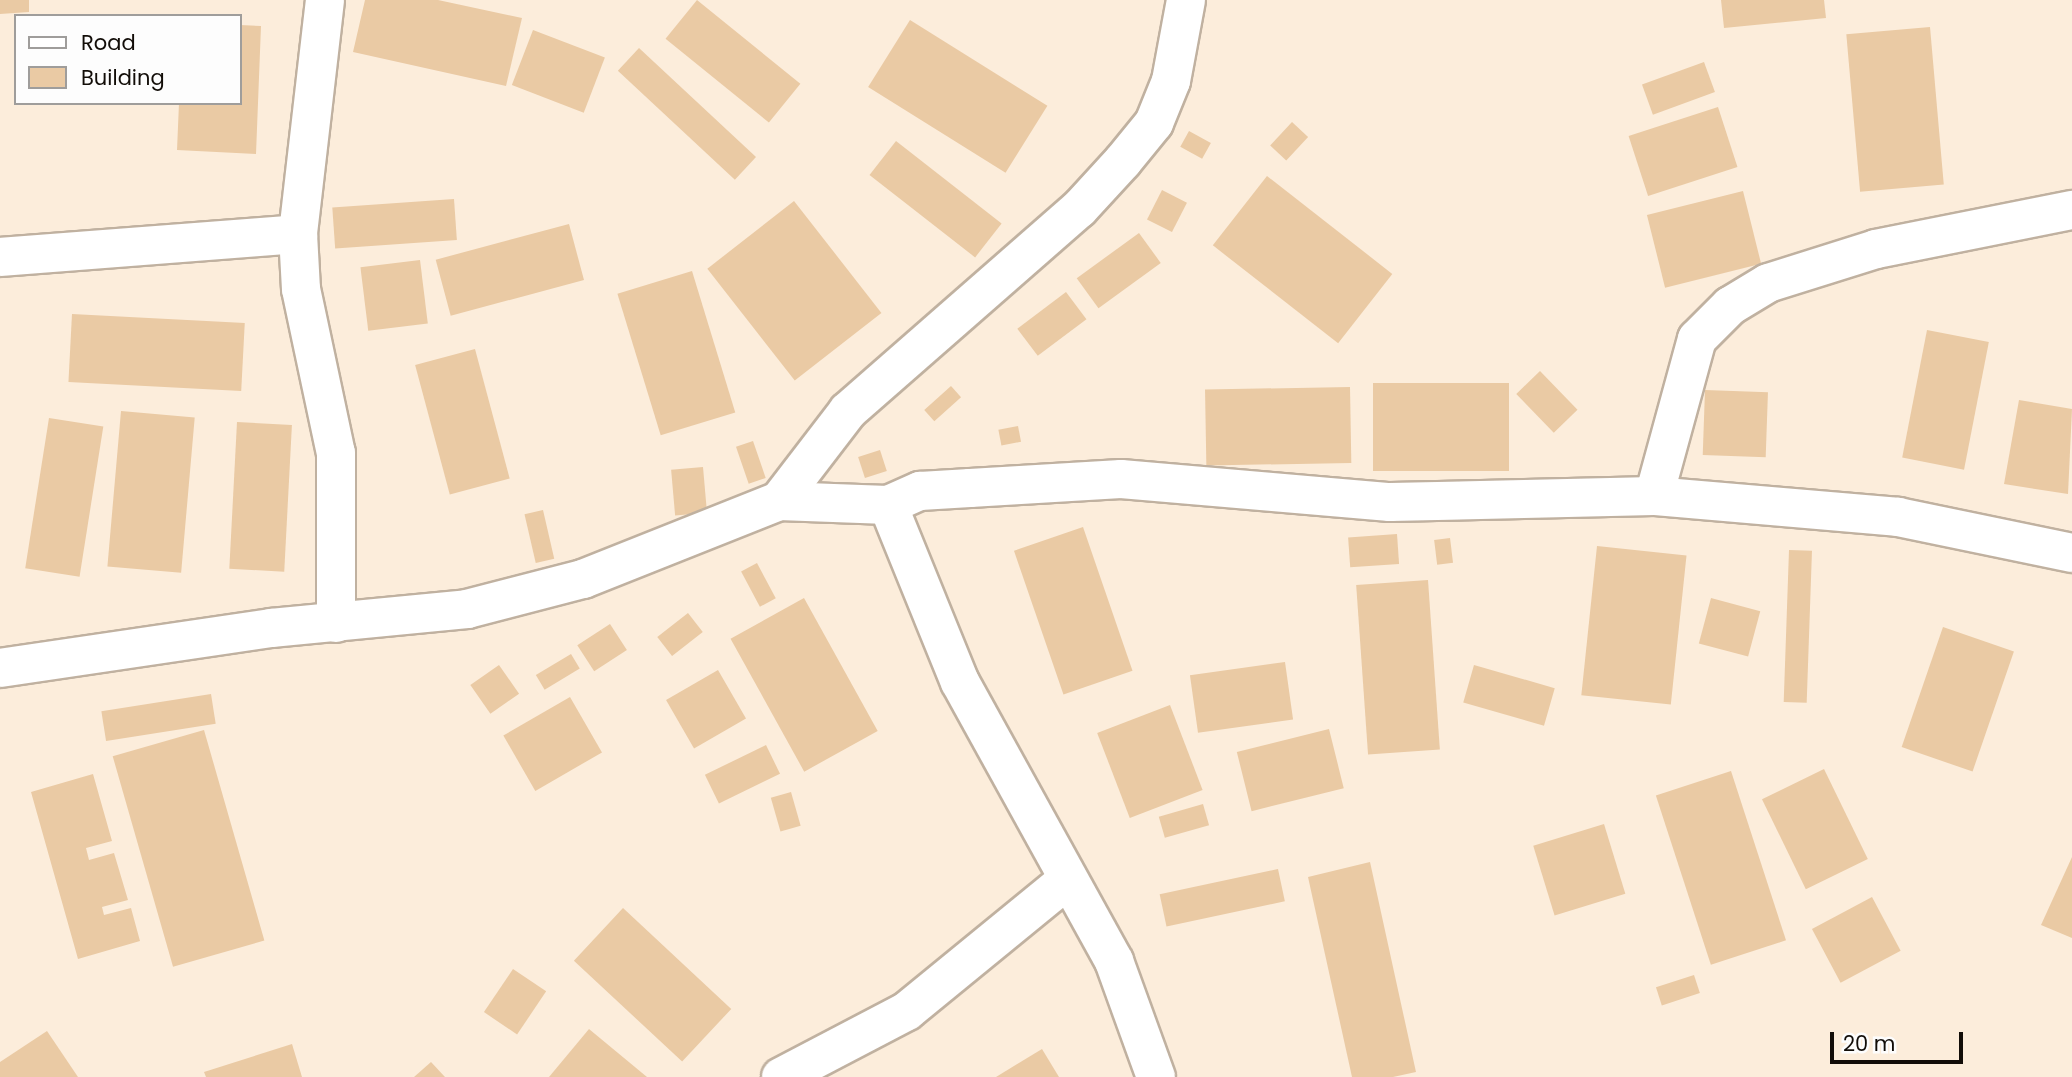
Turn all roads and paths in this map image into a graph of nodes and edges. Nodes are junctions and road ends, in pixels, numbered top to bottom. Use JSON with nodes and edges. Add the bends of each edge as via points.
{"nodes":[{"id":1,"x":325,"y":0,"type":"edge"},
{"id":2,"x":1186,"y":0,"type":"edge"},
{"id":3,"x":2072,"y":210,"type":"edge"},
{"id":4,"x":298,"y":234,"type":"junction"},
{"id":5,"x":0,"y":257,"type":"edge"},
{"id":6,"x":1654,"y":496,"type":"junction"},
{"id":7,"x":779,"y":501,"type":"junction"},
{"id":8,"x":888,"y":505,"type":"junction"},
{"id":9,"x":2072,"y":553,"type":"edge"},
{"id":10,"x":336,"y":623,"type":"junction"},
{"id":11,"x":0,"y":668,"type":"edge"},
{"id":12,"x":1068,"y":878,"type":"junction"},
{"id":13,"x":781,"y":1077,"type":"edge"},
{"id":14,"x":1156,"y":1077,"type":"edge"}],
"edges":[{"from":1,"to":4,"type":"street"},
{"from":2,"to":7,"type":"street","via":[[1171,82],[1153,123],[1123,161],[1079,209],[848,411]]},
{"from":3,"to":6,"type":"street","via":[[1876,249],[1768,283],[1730,306],[1697,338]]},
{"from":4,"to":5,"type":"street"},
{"from":4,"to":10,"type":"street","via":[[301,289],[336,453]]},
{"from":6,"to":8,"type":"street","via":[[1390,502],[1121,479],[920,491]]},
{"from":6,"to":9,"type":"street","via":[[1898,517]]},
{"from":7,"to":8,"type":"street"},
{"from":7,"to":10,"type":"street","via":[[583,579],[467,609]]},
{"from":8,"to":12,"type":"street","via":[[960,682]]},
{"from":10,"to":11,"type":"street"},
{"from":12,"to":13,"type":"street","via":[[906,1011]]},
{"from":12,"to":14,"type":"street","via":[[1114,961]]}]}
